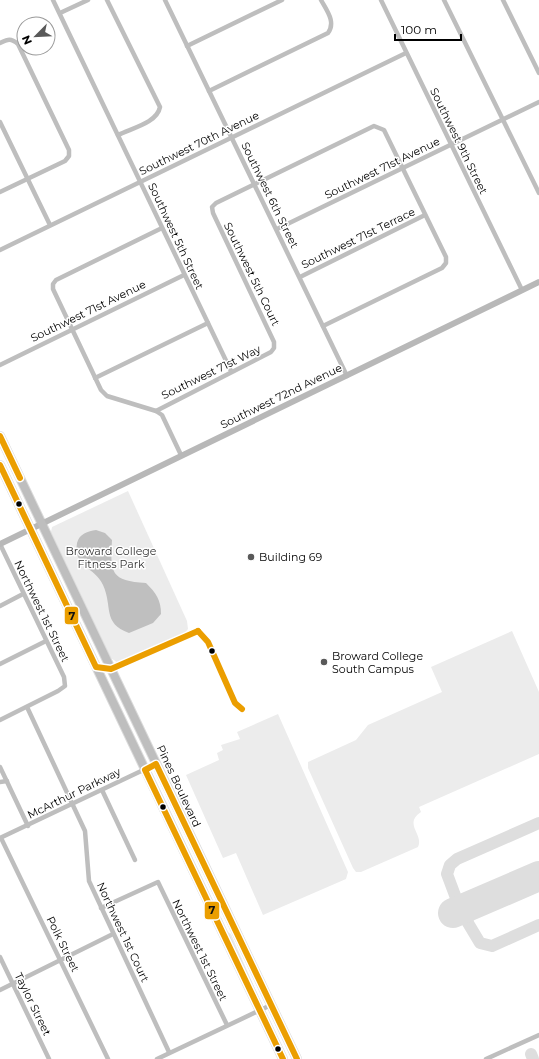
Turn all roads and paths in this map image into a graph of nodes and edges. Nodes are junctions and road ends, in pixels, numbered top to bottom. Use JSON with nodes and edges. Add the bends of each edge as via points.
{"nodes":[{"id":1,"x":53,"y":0,"type":"edge"},
{"id":2,"x":88,"y":0,"type":"edge"},
{"id":3,"x":107,"y":0,"type":"edge"},
{"id":4,"x":166,"y":0,"type":"edge"},
{"id":5,"x":282,"y":0,"type":"edge"},
{"id":6,"x":322,"y":0,"type":"edge"},
{"id":7,"x":381,"y":0,"type":"edge"},
{"id":8,"x":444,"y":0,"type":"edge"},
{"id":9,"x":503,"y":0,"type":"edge"},
{"id":10,"x":60,"y":13,"type":"junction"},
{"id":11,"x":0,"y":43,"type":"edge"},
{"id":12,"x":187,"y":46,"type":"junction"},
{"id":13,"x":406,"y":53,"type":"junction"},
{"id":14,"x":539,"y":73,"type":"edge"},
{"id":15,"x":209,"y":91,"type":"junction"},
{"id":16,"x":539,"y":102,"type":"edge"},
{"id":17,"x":502,"y":119,"type":"junction"},
{"id":18,"x":0,"y":122,"type":"edge"},
{"id":19,"x":118,"y":135,"type":"junction"},
{"id":20,"x":232,"y":138,"type":"junction"},
{"id":21,"x":451,"y":144,"type":"junction"},
{"id":22,"x":403,"y":167,"type":"junction"},
{"id":23,"x":28,"y":179,"type":"junction"},
{"id":24,"x":141,"y":182,"type":"junction"},
{"id":25,"x":254,"y":183,"type":"junction"},
{"id":26,"x":0,"y":192,"type":"edge"},
{"id":27,"x":539,"y":193,"type":"edge"},
{"id":28,"x":425,"y":215,"type":"junction"},
{"id":29,"x":50,"y":225,"type":"junction"},
{"id":30,"x":162,"y":228,"type":"junction"},
{"id":31,"x":276,"y":229,"type":"junction"},
{"id":32,"x":0,"y":250,"type":"edge"},
{"id":33,"x":184,"y":275,"type":"junction"},
{"id":34,"x":300,"y":277,"type":"junction"},
{"id":35,"x":539,"y":282,"type":"edge"},
{"id":36,"x":522,"y":290,"type":"junction"},
{"id":37,"x":208,"y":323,"type":"junction"},
{"id":38,"x":323,"y":326,"type":"junction"},
{"id":39,"x":71,"y":329,"type":"junction"},
{"id":40,"x":274,"y":348,"type":"joint"},
{"id":41,"x":0,"y":365,"type":"edge"},
{"id":42,"x":231,"y":371,"type":"junction"},
{"id":43,"x":347,"y":376,"type":"junction"},
{"id":44,"x":95,"y":378,"type":"junction"},
{"id":45,"x":156,"y":411,"type":"junction"},
{"id":46,"x":0,"y":436,"type":"edge"},
{"id":47,"x":181,"y":456,"type":"junction"},
{"id":48,"x":0,"y":465,"type":"edge"},
{"id":49,"x":41,"y":523,"type":"junction"},
{"id":50,"x":30,"y":528,"type":"junction"},
{"id":51,"x":0,"y":544,"type":"edge"},
{"id":52,"x":23,"y":594,"type":"junction"},
{"id":53,"x":0,"y":606,"type":"edge"},
{"id":54,"x":46,"y":642,"type":"junction"},
{"id":55,"x":0,"y":664,"type":"edge"},
{"id":56,"x":96,"y":667,"type":"junction"},
{"id":57,"x":111,"y":669,"type":"junction"},
{"id":58,"x":27,"y":707,"type":"junction"},
{"id":59,"x":0,"y":720,"type":"edge"},
{"id":60,"x":156,"y":764,"type":"junction"},
{"id":61,"x":0,"y":767,"type":"edge"},
{"id":62,"x":145,"y":770,"type":"junction"},
{"id":63,"x":7,"y":781,"type":"junction"},
{"id":64,"x":0,"y":782,"type":"edge"},
{"id":65,"x":102,"y":790,"type":"junction"},
{"id":66,"x":74,"y":804,"type":"junction"},
{"id":67,"x":28,"y":826,"type":"junction"},
{"id":68,"x":1,"y":838,"type":"edge"},
{"id":69,"x":135,"y":860,"type":"dead end"},
{"id":70,"x":101,"y":908,"type":"junction"},
{"id":71,"x":113,"y":934,"type":"junction"},
{"id":72,"x":0,"y":957,"type":"edge"},
{"id":73,"x":61,"y":960,"type":"junction"},
{"id":74,"x":13,"y":984,"type":"junction"},
{"id":75,"x":0,"y":990,"type":"edge"},
{"id":76,"x":271,"y":1005,"type":"junction"},
{"id":77,"x":260,"y":1010,"type":"junction"},
{"id":78,"x":227,"y":1025,"type":"junction"},
{"id":79,"x":539,"y":1035,"type":"edge"},
{"id":80,"x":169,"y":1052,"type":"junction"},
{"id":81,"x":49,"y":1059,"type":"edge"},
{"id":82,"x":108,"y":1059,"type":"edge"},
{"id":83,"x":157,"y":1059,"type":"edge"},
{"id":84,"x":283,"y":1059,"type":"edge"},
{"id":85,"x":297,"y":1059,"type":"edge"},
{"id":86,"x":486,"y":1059,"type":"edge"}],
"edges":[{"from":1,"to":10,"type":"street","name":"Southwest 5th Street"},
{"from":2,"to":10,"type":"street"},
{"from":3,"to":19,"type":"street","via":[[160,107],[155,118]]},
{"from":4,"to":12,"type":"street","name":"Southwest 6th Street"},
{"from":5,"to":12,"type":"street"},
{"from":6,"to":15,"type":"street","via":[[332,22],[328,33]]},
{"from":7,"to":13,"type":"street","name":"Southwest 9th Street"},
{"from":8,"to":17,"type":"street"},
{"from":9,"to":14,"type":"street"},
{"from":10,"to":19,"type":"street","name":"Southwest 5th Street"},
{"from":11,"to":23,"type":"street","via":[[8,39],[18,44],[69,150],[69,156],[65,161]]},
{"from":12,"to":15,"type":"street","name":"Southwest 6th Street"},
{"from":13,"to":20,"type":"street","name":"Southwest 70th Avenue"},
{"from":13,"to":21,"type":"street","name":"Southwest 9th Street"},
{"from":15,"to":20,"type":"street","name":"Southwest 6th Street"},
{"from":16,"to":17,"type":"street","name":"Southwest 71st Avenue"},
{"from":17,"to":21,"type":"street","name":"Southwest 71st Avenue"},
{"from":17,"to":27,"type":"street"},
{"from":18,"to":23,"type":"street"},
{"from":19,"to":24,"type":"street","name":"Southwest 5th Street"},
{"from":20,"to":24,"type":"street","name":"Southwest 70th Avenue"},
{"from":20,"to":25,"type":"street","name":"Southwest 6th Street"},
{"from":21,"to":22,"type":"street","name":"Southwest 71st Avenue"},
{"from":21,"to":36,"type":"street","name":"Southwest 9th Street"},
{"from":22,"to":25,"type":"street","via":[[384,130],[374,126]]},
{"from":22,"to":28,"type":"street"},
{"from":22,"to":31,"type":"street","name":"Southwest 71st Avenue"},
{"from":23,"to":26,"type":"street"},
{"from":23,"to":29,"type":"street"},
{"from":24,"to":29,"type":"street","name":"Southwest 70th Avenue"},
{"from":24,"to":30,"type":"street","name":"Southwest 5th Street"},
{"from":25,"to":31,"type":"street","name":"Southwest 6th Street"},
{"from":25,"to":40,"type":"street","name":"Southwest 5th Court","via":[[212,207],[274,342]]},
{"from":28,"to":34,"type":"street","name":"Southwest 71st Terrace"},
{"from":28,"to":38,"type":"street","via":[[446,257],[446,263],[442,268]]},
{"from":29,"to":32,"type":"street","name":"Southwest 70th Avenue"},
{"from":30,"to":33,"type":"street","name":"Southwest 5th Street"},
{"from":30,"to":39,"type":"street","name":"Southwest 71st Way","via":[[56,280],[53,290]]},
{"from":31,"to":34,"type":"street","name":"Southwest 6th Street"},
{"from":33,"to":37,"type":"street","name":"Southwest 5th Street"},
{"from":33,"to":39,"type":"street","name":"Southwest 71st Avenue"},
{"from":34,"to":38,"type":"street","name":"Southwest 6th Street"},
{"from":35,"to":36,"type":"street","name":"Southwest 72nd Avenue"},
{"from":36,"to":43,"type":"street","name":"Southwest 72nd Avenue"},
{"from":37,"to":42,"type":"street","name":"Southwest 5th Street"},
{"from":37,"to":44,"type":"street"},
{"from":38,"to":43,"type":"street","name":"Southwest 6th Street"},
{"from":39,"to":41,"type":"street","name":"Southwest 71st Avenue"},
{"from":39,"to":44,"type":"street","name":"Southwest 71st Way"},
{"from":40,"to":42,"type":"street","name":"Southwest 71st Way","via":[[271,352]]},
{"from":42,"to":45,"type":"street","name":"Southwest 71st Way"},
{"from":43,"to":47,"type":"street","name":"Southwest 72nd Avenue"},
{"from":44,"to":45,"type":"street","name":"Southwest 71st Way","via":[[107,396]]},
{"from":45,"to":47,"type":"street","via":[[162,415]]},
{"from":46,"to":49,"type":"highway","name":"Pines Boulevard"},
{"from":47,"to":49,"type":"street","name":"Southwest 72nd Avenue"},
{"from":48,"to":50,"type":"highway"},
{"from":49,"to":50,"type":"street","name":"Southwest 72nd Avenue"},
{"from":49,"to":57,"type":"highway","name":"Pines Boulevard"},
{"from":50,"to":51,"type":"street","name":"Southwest 72nd Avenue"},
{"from":50,"to":56,"type":"highway"},
{"from":51,"to":52,"type":"street","name":"Northwest 1st Street"},
{"from":52,"to":53,"type":"street"},
{"from":52,"to":54,"type":"street","name":"Northwest 1st Street"},
{"from":54,"to":55,"type":"street"},
{"from":54,"to":58,"type":"street","name":"Northwest 1st Street","via":[[64,677],[65,686]]},
{"from":56,"to":57,"type":"highway"},
{"from":56,"to":62,"type":"highway"},
{"from":57,"to":60,"type":"highway","name":"Pines Boulevard"},
{"from":58,"to":59,"type":"street"},
{"from":58,"to":66,"type":"street","name":"Northwest 1st Court"},
{"from":60,"to":62,"type":"street","name":"McArthur Parkway"},
{"from":60,"to":76,"type":"highway","name":"Pines Boulevard"},
{"from":61,"to":63,"type":"street"},
{"from":62,"to":65,"type":"street","name":"McArthur Parkway"},
{"from":62,"to":77,"type":"highway"},
{"from":63,"to":64,"type":"street"},
{"from":63,"to":67,"type":"street"},
{"from":65,"to":66,"type":"street","name":"McArthur Parkway"},
{"from":65,"to":69,"type":"street"},
{"from":66,"to":67,"type":"street","name":"McArthur Parkway"},
{"from":66,"to":70,"type":"street","name":"Northwest 1st Court","via":[[85,831],[89,881]]},
{"from":67,"to":68,"type":"street","name":"McArthur Parkway"},
{"from":68,"to":73,"type":"street","name":"Polk Street"},
{"from":70,"to":71,"type":"street","name":"Northwest 1st Court"},
{"from":70,"to":78,"type":"street","name":"Northwest 1st Street","via":[[158,882]]},
{"from":71,"to":73,"type":"street"},
{"from":71,"to":80,"type":"street","name":"Northwest 1st Court"},
{"from":72,"to":74,"type":"street","name":"Taylor Street"},
{"from":73,"to":74,"type":"street"},
{"from":73,"to":82,"type":"street","name":"Polk Street"},
{"from":74,"to":75,"type":"street"},
{"from":74,"to":81,"type":"street","name":"Taylor Street"},
{"from":76,"to":77,"type":"street"},
{"from":76,"to":85,"type":"highway","name":"Pines Boulevard"},
{"from":77,"to":78,"type":"street"},
{"from":77,"to":84,"type":"highway"},
{"from":78,"to":80,"type":"street"},
{"from":79,"to":86,"type":"street"},
{"from":80,"to":83,"type":"street"}]}
